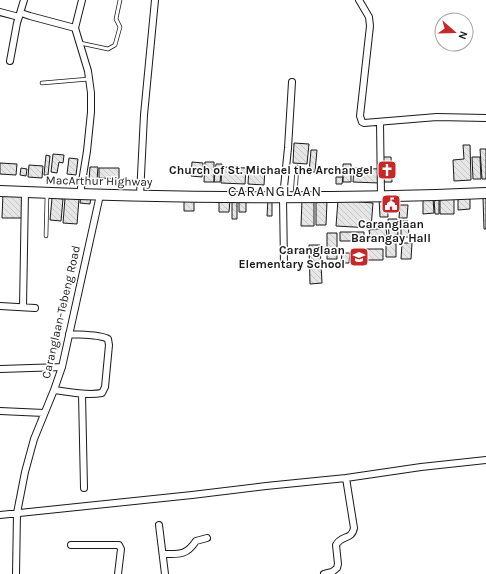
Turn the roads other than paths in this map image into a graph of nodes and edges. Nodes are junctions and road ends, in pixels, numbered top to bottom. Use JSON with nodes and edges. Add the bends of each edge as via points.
{"nodes":[{"id":1,"x":24,"y":0,"type":"edge"},
{"id":2,"x":82,"y":0,"type":"edge"},
{"id":3,"x":120,"y":0,"type":"edge"},
{"id":4,"x":155,"y":0,"type":"edge"},
{"id":5,"x":359,"y":0,"type":"edge"},
{"id":6,"x":0,"y":12,"type":"edge"},
{"id":7,"x":20,"y":15,"type":"junction"},
{"id":8,"x":75,"y":28,"type":"junction"},
{"id":9,"x":80,"y":43,"type":"junction"},
{"id":10,"x":10,"y":61,"type":"dead end"},
{"id":11,"x":90,"y":79,"type":"junction"},
{"id":12,"x":292,"y":82,"type":"dead end"},
{"id":13,"x":42,"y":83,"type":"dead end"},
{"id":14,"x":486,"y":118,"type":"edge"},
{"id":15,"x":380,"y":122,"type":"junction"},
{"id":16,"x":297,"y":167,"type":"dead end"},
{"id":17,"x":0,"y":191,"type":"edge"},
{"id":18,"x":25,"y":192,"type":"junction"},
{"id":19,"x":47,"y":193,"type":"junction"},
{"id":20,"x":486,"y":193,"type":"edge"},
{"id":21,"x":80,"y":194,"type":"junction"},
{"id":22,"x":100,"y":195,"type":"junction"},
{"id":23,"x":140,"y":195,"type":"junction"},
{"id":24,"x":381,"y":196,"type":"junction"},
{"id":25,"x":283,"y":197,"type":"junction"},
{"id":26,"x":295,"y":198,"type":"junction"},
{"id":27,"x":46,"y":236,"type":"dead end"},
{"id":28,"x":284,"y":264,"type":"dead end"},
{"id":29,"x":0,"y":306,"type":"edge"},
{"id":30,"x":23,"y":307,"type":"junction"},
{"id":31,"x":35,"y":308,"type":"dead end"},
{"id":32,"x":69,"y":334,"type":"junction"},
{"id":33,"x":62,"y":367,"type":"junction"},
{"id":34,"x":0,"y":369,"type":"edge"},
{"id":35,"x":54,"y":390,"type":"junction"},
{"id":36,"x":82,"y":394,"type":"junction"},
{"id":37,"x":0,"y":411,"type":"edge"},
{"id":38,"x":44,"y":413,"type":"junction"},
{"id":39,"x":486,"y":460,"type":"edge"},
{"id":40,"x":346,"y":478,"type":"junction"},
{"id":41,"x":84,"y":488,"type":"dead end"},
{"id":42,"x":17,"y":513,"type":"junction"},
{"id":43,"x":0,"y":515,"type":"edge"},
{"id":44,"x":159,"y":525,"type":"dead end"},
{"id":45,"x":208,"y":538,"type":"dead end"},
{"id":46,"x":71,"y":545,"type":"dead end"},
{"id":47,"x":163,"y":554,"type":"junction"},
{"id":48,"x":16,"y":574,"type":"edge"},
{"id":49,"x":118,"y":574,"type":"edge"},
{"id":50,"x":165,"y":574,"type":"edge"},
{"id":51,"x":324,"y":574,"type":"edge"}],
"edges":[{"from":1,"to":7,"type":"street"},
{"from":2,"to":8,"type":"street"},
{"from":3,"to":9,"type":"lane","via":[[116,19],[120,26],[115,44],[108,49]]},
{"from":4,"to":23,"type":"street","via":[[144,115]]},
{"from":5,"to":15,"type":"street","via":[[365,9],[370,26],[360,116],[364,123]]},
{"from":6,"to":7,"type":"street"},
{"from":7,"to":8,"type":"street"},
{"from":7,"to":10,"type":"street"},
{"from":8,"to":9,"type":"street"},
{"from":9,"to":11,"type":"street"},
{"from":11,"to":13,"type":"lane"},
{"from":11,"to":21,"type":"street","via":[[91,112]]},
{"from":12,"to":25,"type":"street"},
{"from":14,"to":15,"type":"street","via":[[437,117]]},
{"from":15,"to":24,"type":"street"},
{"from":16,"to":26,"type":"lane"},
{"from":17,"to":18,"type":"main road","name":"MacArthur Highway"},
{"from":18,"to":19,"type":"main road","name":"MacArthur Highway"},
{"from":18,"to":30,"type":"street"},
{"from":19,"to":21,"type":"main road","name":"MacArthur Highway"},
{"from":19,"to":27,"type":"lane"},
{"from":20,"to":24,"type":"main road","name":"MacArthur Highway"},
{"from":21,"to":22,"type":"main road","name":"MacArthur Highway"},
{"from":22,"to":23,"type":"main road","name":"MacArthur Highway"},
{"from":22,"to":32,"type":"street","name":"Caranglaan-Tebeng Road"},
{"from":23,"to":25,"type":"main road","name":"MacArthur Highway"},
{"from":24,"to":26,"type":"main road","name":"MacArthur Highway"},
{"from":25,"to":26,"type":"main road","name":"MacArthur Highway"},
{"from":25,"to":28,"type":"street"},
{"from":29,"to":30,"type":"street"},
{"from":30,"to":31,"type":"street"},
{"from":32,"to":33,"type":"street","name":"Caranglaan-Tebeng Road"},
{"from":32,"to":36,"type":"street","via":[[108,339],[105,386],[102,393]]},
{"from":33,"to":34,"type":"street"},
{"from":33,"to":35,"type":"street","name":"Caranglaan-Tebeng Road"},
{"from":35,"to":36,"type":"street"},
{"from":35,"to":38,"type":"street","name":"Caranglaan-Tebeng Road"},
{"from":36,"to":41,"type":"street"},
{"from":37,"to":38,"type":"street"},
{"from":38,"to":42,"type":"street","name":"Caranglaan-Tebeng Road","via":[[28,459]]},
{"from":39,"to":40,"type":"street"},
{"from":40,"to":42,"type":"street"},
{"from":40,"to":51,"type":"street","via":[[354,531],[337,543],[337,568]]},
{"from":42,"to":43,"type":"street"},
{"from":42,"to":48,"type":"street","name":"Caranglaan-Tebeng Road"},
{"from":44,"to":47,"type":"street"},
{"from":45,"to":47,"type":"street","via":[[196,541],[192,548],[183,554]]},
{"from":46,"to":49,"type":"street","via":[[119,545]]},
{"from":47,"to":50,"type":"street"}]}
